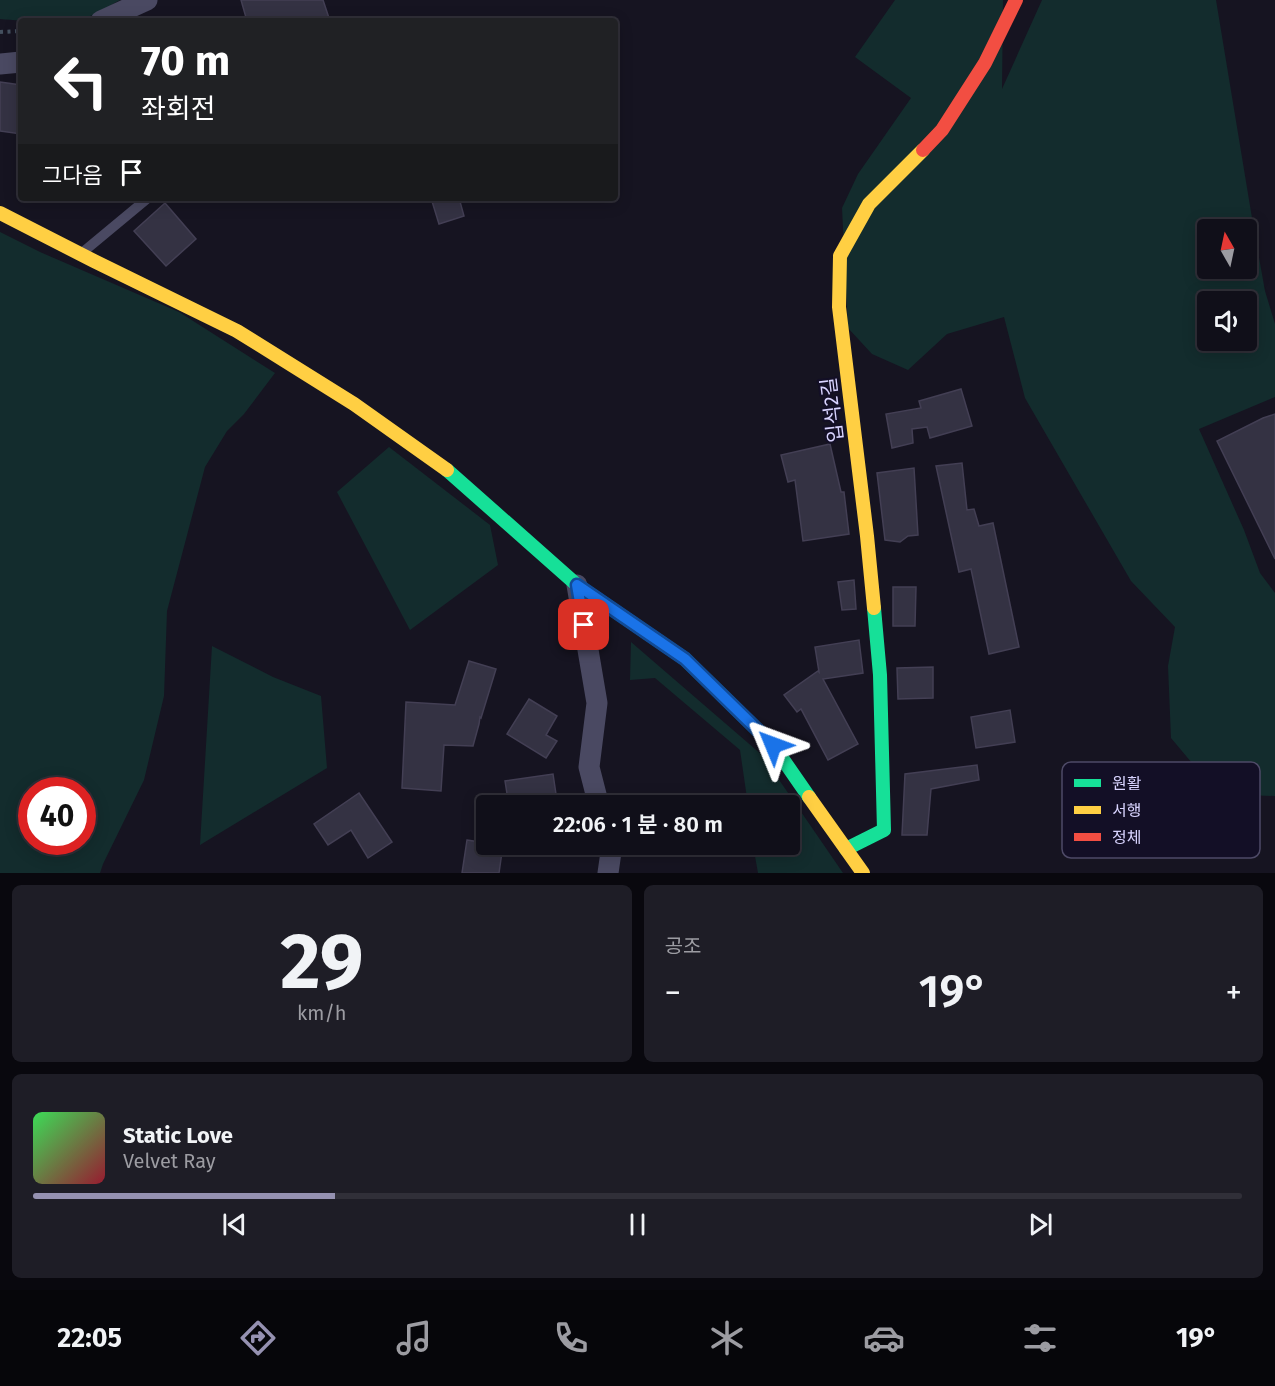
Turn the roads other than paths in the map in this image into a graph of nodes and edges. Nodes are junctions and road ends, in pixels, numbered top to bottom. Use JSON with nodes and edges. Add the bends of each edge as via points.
{"nodes":[{"id":1,"x":147,"y":0,"type":"edge"},
{"id":2,"x":1016,"y":0,"type":"edge"},
{"id":3,"x":108,"y":18,"type":"edge"},
{"id":4,"x":18,"y":62,"type":"edge"},
{"id":5,"x":0,"y":64,"type":"edge"},
{"id":6,"x":144,"y":201,"type":"edge"},
{"id":7,"x":0,"y":213,"type":"edge"},
{"id":8,"x":80,"y":254,"type":"junction"},
{"id":9,"x":577,"y":585,"type":"junction"},
{"id":10,"x":596,"y":795,"type":"edge"},
{"id":11,"x":846,"y":849,"type":"junction"},
{"id":12,"x":611,"y":855,"type":"edge"},
{"id":13,"x":608,"y":873,"type":"edge"},
{"id":14,"x":863,"y":873,"type":"edge"}],
"edges":[{"from":1,"to":3,"type":"street"},
{"from":2,"to":11,"type":"street","name":"입석2길","via":[[985,63],[942,130],[868,204],[840,256],[839,307],[880,675],[884,830]]},
{"from":4,"to":5,"type":"street"},
{"from":6,"to":8,"type":"lane"},
{"from":7,"to":8,"type":"street"},
{"from":8,"to":9,"type":"street","via":[[237,331],[354,404],[448,471]]},
{"from":9,"to":10,"type":"street","via":[[597,704],[590,767]]},
{"from":9,"to":11,"type":"street","via":[[685,659],[717,690],[773,745]]},
{"from":11,"to":14,"type":"street"},
{"from":12,"to":13,"type":"street"}]}
